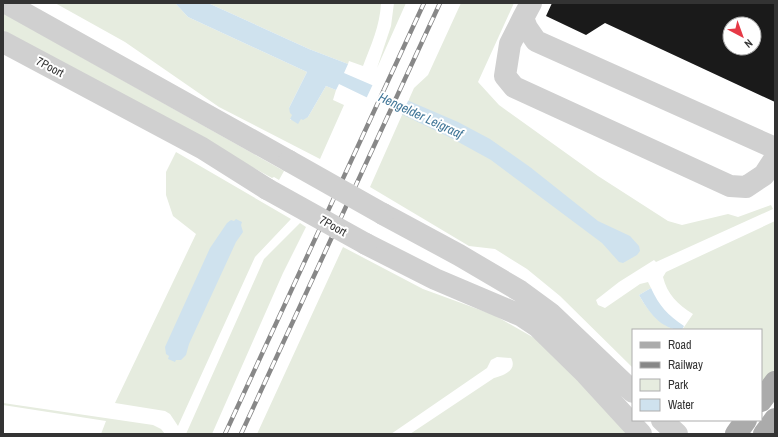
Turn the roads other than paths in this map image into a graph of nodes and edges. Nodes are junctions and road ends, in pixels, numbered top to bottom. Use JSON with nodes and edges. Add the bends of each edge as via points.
{"nodes":[{"id":1,"x":6,"y":3,"type":"edge"},
{"id":2,"x":527,"y":11,"type":"edge"},
{"id":3,"x":3,"y":42,"type":"edge"},
{"id":4,"x":775,"y":148,"type":"edge"},
{"id":5,"x":775,"y":158,"type":"edge"},
{"id":6,"x":775,"y":382,"type":"edge"},
{"id":7,"x":632,"y":391,"type":"edge"},
{"id":8,"x":762,"y":400,"type":"edge"},
{"id":9,"x":775,"y":419,"type":"edge"},
{"id":10,"x":663,"y":421,"type":"edge"},
{"id":11,"x":745,"y":421,"type":"edge"},
{"id":12,"x":641,"y":434,"type":"edge"},
{"id":13,"x":677,"y":434,"type":"edge"},
{"id":14,"x":736,"y":434,"type":"edge"},
{"id":15,"x":764,"y":434,"type":"edge"}],
"edges":[{"from":1,"to":7,"type":"street","bridge":true,"via":[[459,254],[520,291],[550,313]]},
{"from":2,"to":4,"type":"street","via":[[527,28],[536,41]]},
{"from":2,"to":5,"type":"street","via":[[510,44],[505,76],[514,87],[730,186],[746,187],[764,175]]},
{"from":3,"to":12,"type":"street","name":"7Poort","bridge":true,"via":[[202,148],[267,189],[366,244],[435,279],[522,316],[537,326]]},
{"from":6,"to":8,"type":"main road"},
{"from":9,"to":15,"type":"main road"},
{"from":10,"to":13,"type":"street"},
{"from":11,"to":14,"type":"main road"}]}
